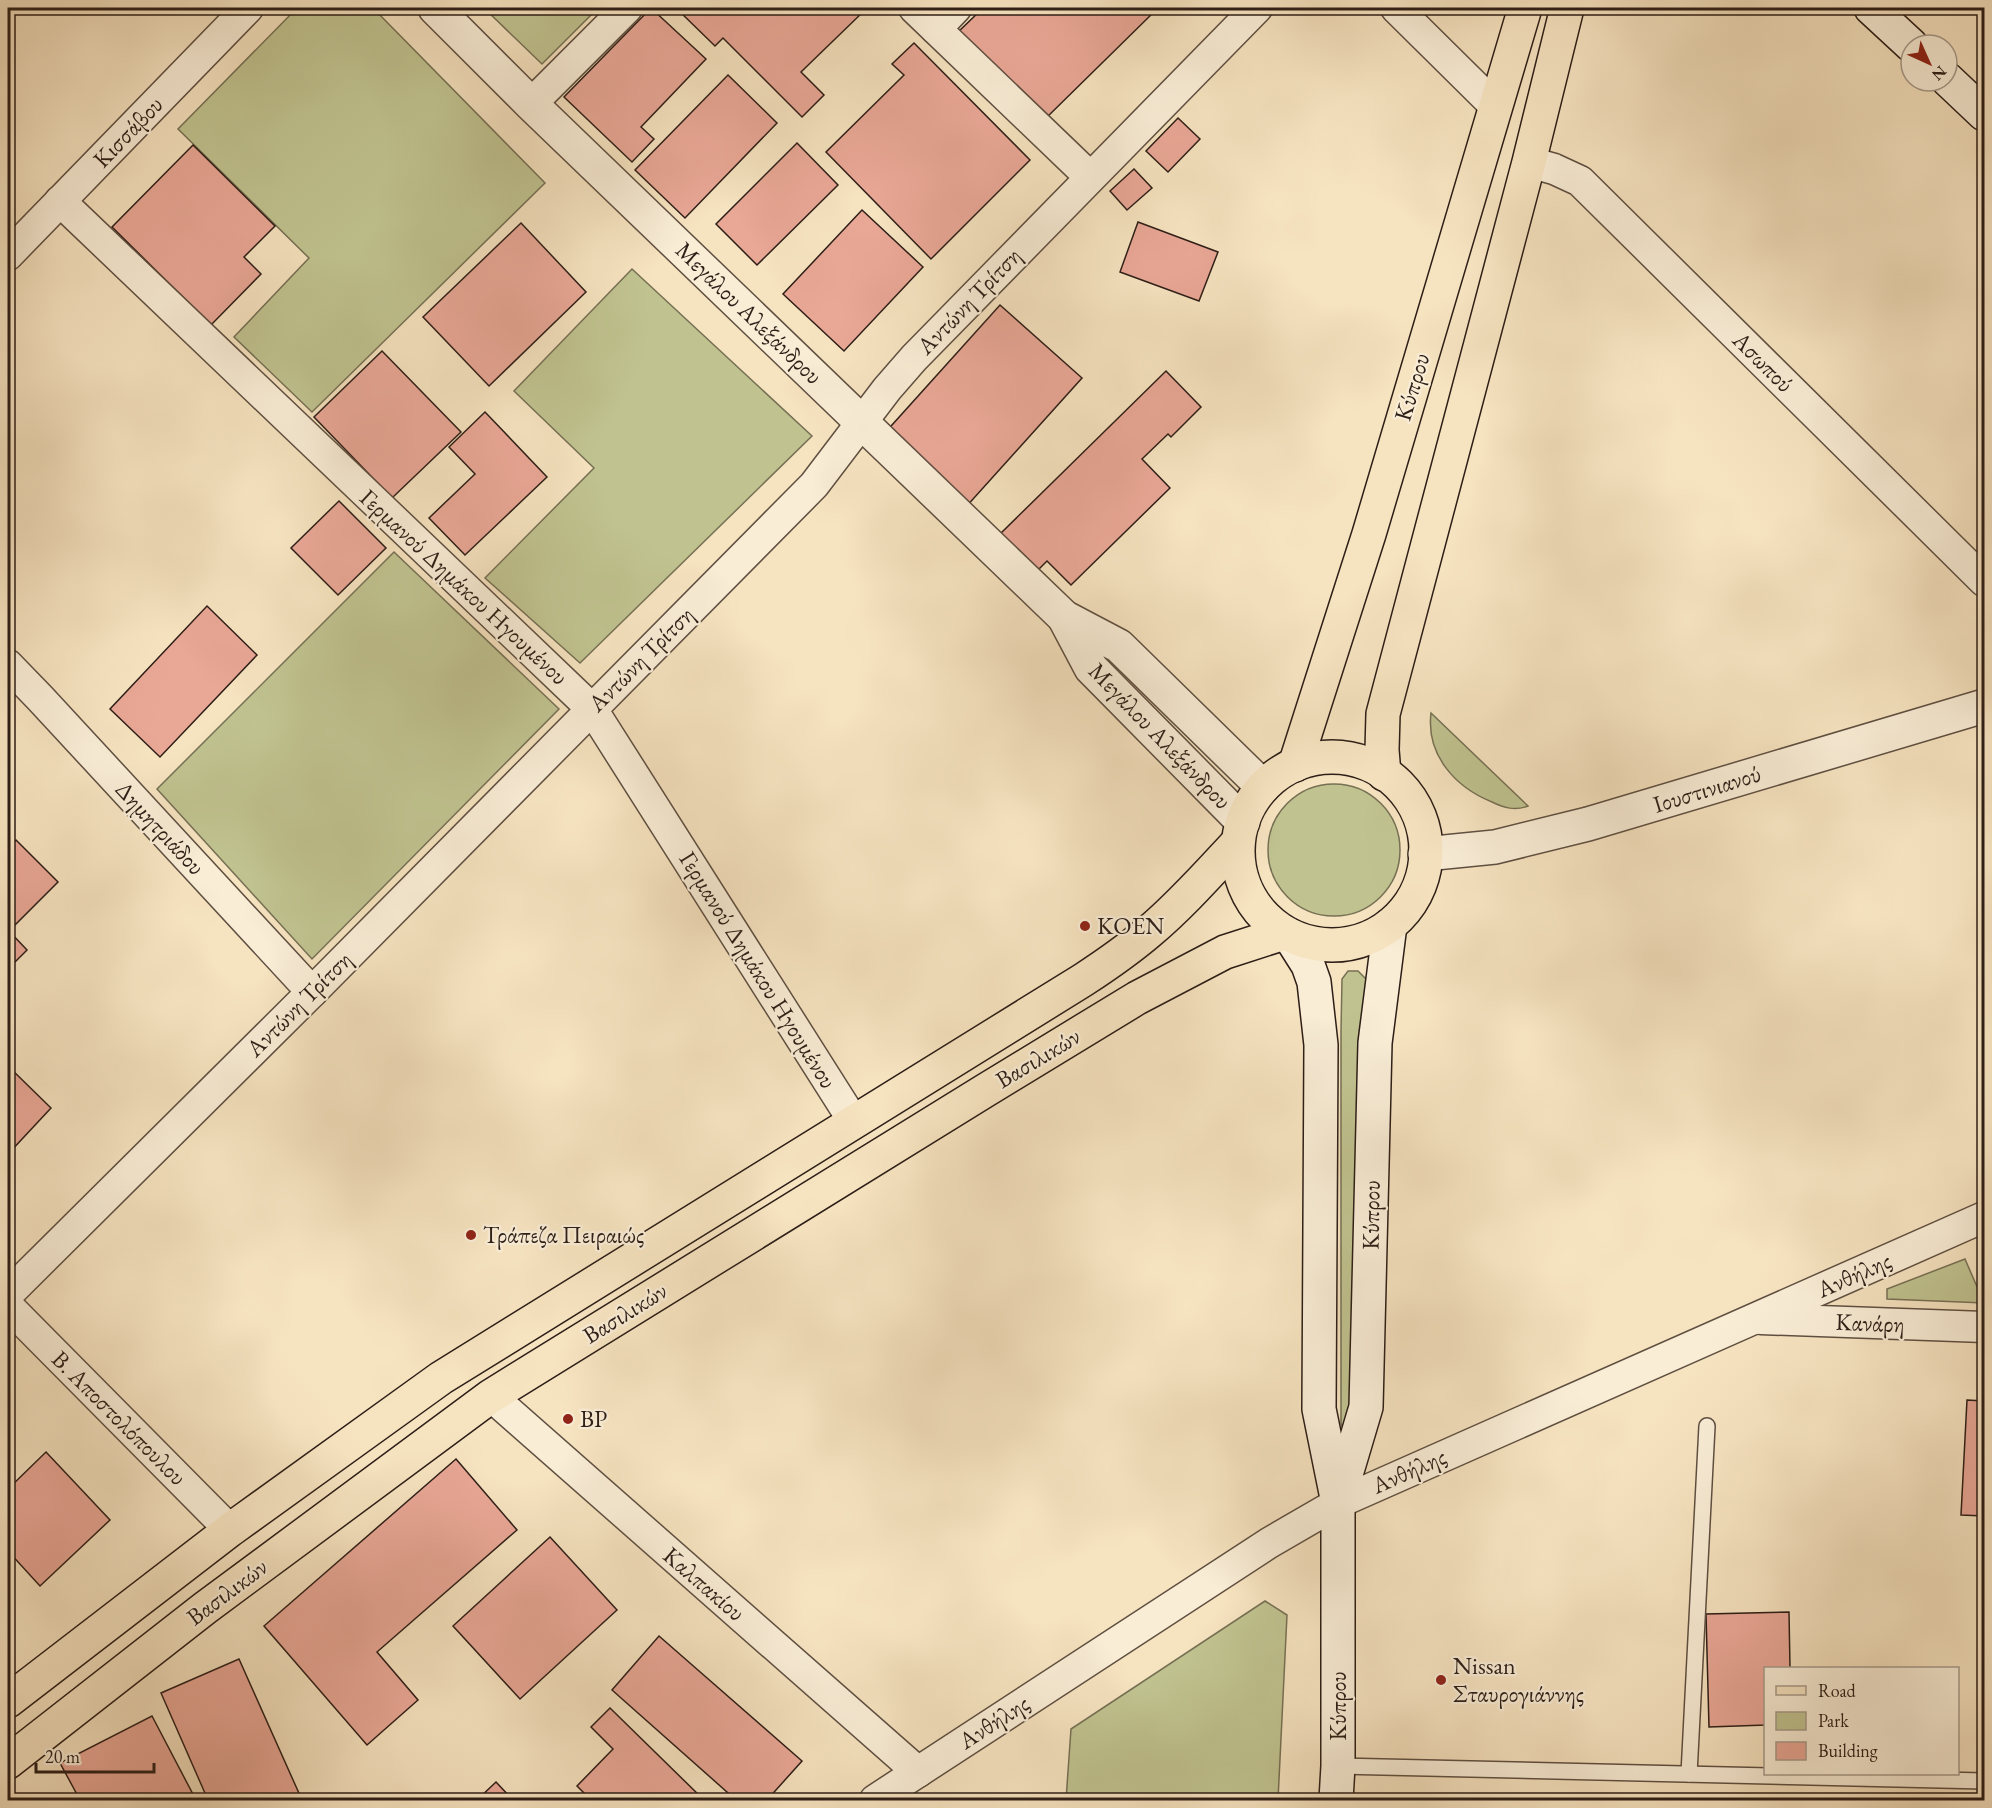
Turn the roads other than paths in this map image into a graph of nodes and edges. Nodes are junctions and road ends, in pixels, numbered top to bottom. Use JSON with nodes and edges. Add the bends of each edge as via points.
{"nodes":[{"id":1,"x":248,"y":8,"type":"edge"},
{"id":2,"x":435,"y":8,"type":"edge"},
{"id":3,"x":627,"y":8,"type":"edge"},
{"id":4,"x":914,"y":8,"type":"edge"},
{"id":5,"x":956,"y":8,"type":"edge"},
{"id":6,"x":1257,"y":8,"type":"edge"},
{"id":7,"x":1396,"y":8,"type":"edge"},
{"id":8,"x":1525,"y":8,"type":"edge"},
{"id":9,"x":1567,"y":8,"type":"edge"},
{"id":10,"x":1870,"y":8,"type":"edge"},
{"id":11,"x":936,"y":29,"type":"junction"},
{"id":12,"x":1899,"y":34,"type":"edge"},
{"id":13,"x":1959,"y":90,"type":"edge"},
{"id":14,"x":531,"y":104,"type":"junction"},
{"id":15,"x":1496,"y":106,"type":"junction"},
{"id":16,"x":1984,"y":114,"type":"edge"},
{"id":17,"x":1529,"y":162,"type":"junction"},
{"id":18,"x":1090,"y":177,"type":"junction"},
{"id":19,"x":60,"y":201,"type":"junction"},
{"id":20,"x":8,"y":255,"type":"edge"},
{"id":21,"x":862,"y":423,"type":"junction"},
{"id":22,"x":1984,"y":581,"type":"edge"},
{"id":23,"x":1064,"y":617,"type":"junction"},
{"id":24,"x":8,"y":665,"type":"edge"},
{"id":25,"x":1984,"y":706,"type":"edge"},
{"id":26,"x":592,"y":709,"type":"junction"},
{"id":27,"x":1295,"y":765,"type":"junction"},
{"id":28,"x":1384,"y":774,"type":"junction"},
{"id":29,"x":1263,"y":787,"type":"junction"},
{"id":30,"x":1241,"y":832,"type":"junction"},
{"id":31,"x":1425,"y":854,"type":"junction"},
{"id":32,"x":1390,"y":925,"type":"junction"},
{"id":33,"x":1287,"y":934,"type":"junction"},
{"id":34,"x":312,"y":992,"type":"junction"},
{"id":35,"x":854,"y":1122,"type":"junction"},
{"id":36,"x":1984,"y":1217,"type":"edge"},
{"id":37,"x":8,"y":1294,"type":"edge"},
{"id":38,"x":8,"y":1306,"type":"edge"},
{"id":39,"x":1755,"y":1319,"type":"junction"},
{"id":40,"x":1984,"y":1327,"type":"edge"},
{"id":41,"x":491,"y":1396,"type":"junction"},
{"id":42,"x":1707,"y":1426,"type":"dead end"},
{"id":43,"x":1338,"y":1503,"type":"junction"},
{"id":44,"x":230,"y":1530,"type":"junction"},
{"id":45,"x":8,"y":1701,"type":"edge"},
{"id":46,"x":8,"y":1762,"type":"edge"},
{"id":47,"x":1338,"y":1766,"type":"junction"},
{"id":48,"x":918,"y":1772,"type":"junction"},
{"id":49,"x":1689,"y":1774,"type":"junction"},
{"id":50,"x":1984,"y":1781,"type":"edge"},
{"id":51,"x":875,"y":1800,"type":"edge"},
{"id":52,"x":1336,"y":1800,"type":"edge"}],
"edges":[{"from":1,"to":19,"type":"street","name":"Κισσάβου"},
{"from":2,"to":14,"type":"street","name":"Μεγάλου Αλεξάνδρου"},
{"from":3,"to":14,"type":"street"},
{"from":4,"to":11,"type":"street"},
{"from":5,"to":11,"type":"street"},
{"from":6,"to":18,"type":"street","name":"Αντώνη Τρίτση"},
{"from":7,"to":15,"type":"street"},
{"from":8,"to":15,"type":"main road","name":"Κύπρου"},
{"from":9,"to":17,"type":"main road"},
{"from":10,"to":12,"type":"street"},
{"from":11,"to":18,"type":"street"},
{"from":13,"to":16,"type":"street"},
{"from":14,"to":21,"type":"street","name":"Μεγάλου Αλεξάνδρου"},
{"from":15,"to":27,"type":"main road","name":"Κύπρου","via":[[1369,534]]},
{"from":17,"to":22,"type":"street","name":"Ασωπού","via":[[1580,181]]},
{"from":17,"to":28,"type":"main road","via":[[1383,714]]},
{"from":18,"to":21,"type":"street","name":"Αντώνη Τρίτση","via":[[914,358]]},
{"from":19,"to":20,"type":"street","name":"Κισσάβου"},
{"from":19,"to":26,"type":"street","name":"Γερμανού Δημάκου Ηγουμένου"},
{"from":21,"to":23,"type":"street","name":"Μεγάλου Αλεξάνδρου"},
{"from":21,"to":26,"type":"street","name":"Αντώνη Τρίτση","via":[[814,484]]},
{"from":23,"to":29,"type":"street","name":"Μεγάλου Αλεξάνδρου","via":[[1119,646]]},
{"from":23,"to":30,"type":"street","name":"Μεγάλου Αλεξάνδρου","via":[[1091,668]]},
{"from":24,"to":34,"type":"street","name":"Δημητριάδου"},
{"from":25,"to":31,"type":"street","name":"Ιουστινιανού","via":[[1588,824],[1495,847]]},
{"from":26,"to":34,"type":"street","name":"Αντώνη Τρίτση"},
{"from":26,"to":35,"type":"street","name":"Γερμανού Δημάκου Ηγουμένου"},
{"from":27,"to":28,"type":"main road","via":[[1335,757],[1361,762]]},
{"from":27,"to":29,"type":"main road"},
{"from":28,"to":31,"type":"main road","via":[[1405,792],[1415,809],[1424,834]]},
{"from":29,"to":30,"type":"main road","via":[[1248,809]]},
{"from":30,"to":33,"type":"main road","via":[[1239,866],[1250,899],[1265,918]]},
{"from":30,"to":35,"type":"main road","name":"Βασιλικών","via":[[1191,894],[1115,958]]},
{"from":31,"to":32,"type":"main road","via":[[1416,893]]},
{"from":32,"to":33,"type":"main road","via":[[1367,938],[1341,944],[1314,944]]},
{"from":32,"to":43,"type":"street","name":"Κύπρου","via":[[1375,1043],[1366,1407]]},
{"from":33,"to":41,"type":"main road","name":"Βασιλικών","via":[[1240,945],[1137,998]]},
{"from":33,"to":43,"type":"street","name":"Κύπρου","via":[[1308,964],[1318,1011],[1319,1409]]},
{"from":34,"to":37,"type":"street","name":"Αντώνη Τρίτση"},
{"from":35,"to":44,"type":"main road","name":"Βασιλικών","via":[[441,1378]]},
{"from":36,"to":39,"type":"street","name":"Ανθήλης"},
{"from":38,"to":44,"type":"street","name":"Β. Αποστολόπουλου"},
{"from":39,"to":40,"type":"street","name":"Κανάρη"},
{"from":39,"to":43,"type":"street","name":"Ανθήλης"},
{"from":41,"to":46,"type":"main road","name":"Βασιλικών","via":[[205,1608]]},
{"from":41,"to":48,"type":"street","name":"Καλπακίου"},
{"from":42,"to":49,"type":"lane"},
{"from":43,"to":47,"type":"street","name":"Κύπρου"},
{"from":43,"to":48,"type":"street","name":"Ανθήλης","via":[[1269,1543]]},
{"from":44,"to":45,"type":"main road","name":"Βασιλικών"},
{"from":47,"to":49,"type":"lane"},
{"from":47,"to":52,"type":"street","name":"Κύπρου"},
{"from":48,"to":51,"type":"street","name":"Ανθήλης"},
{"from":49,"to":50,"type":"lane"}]}
